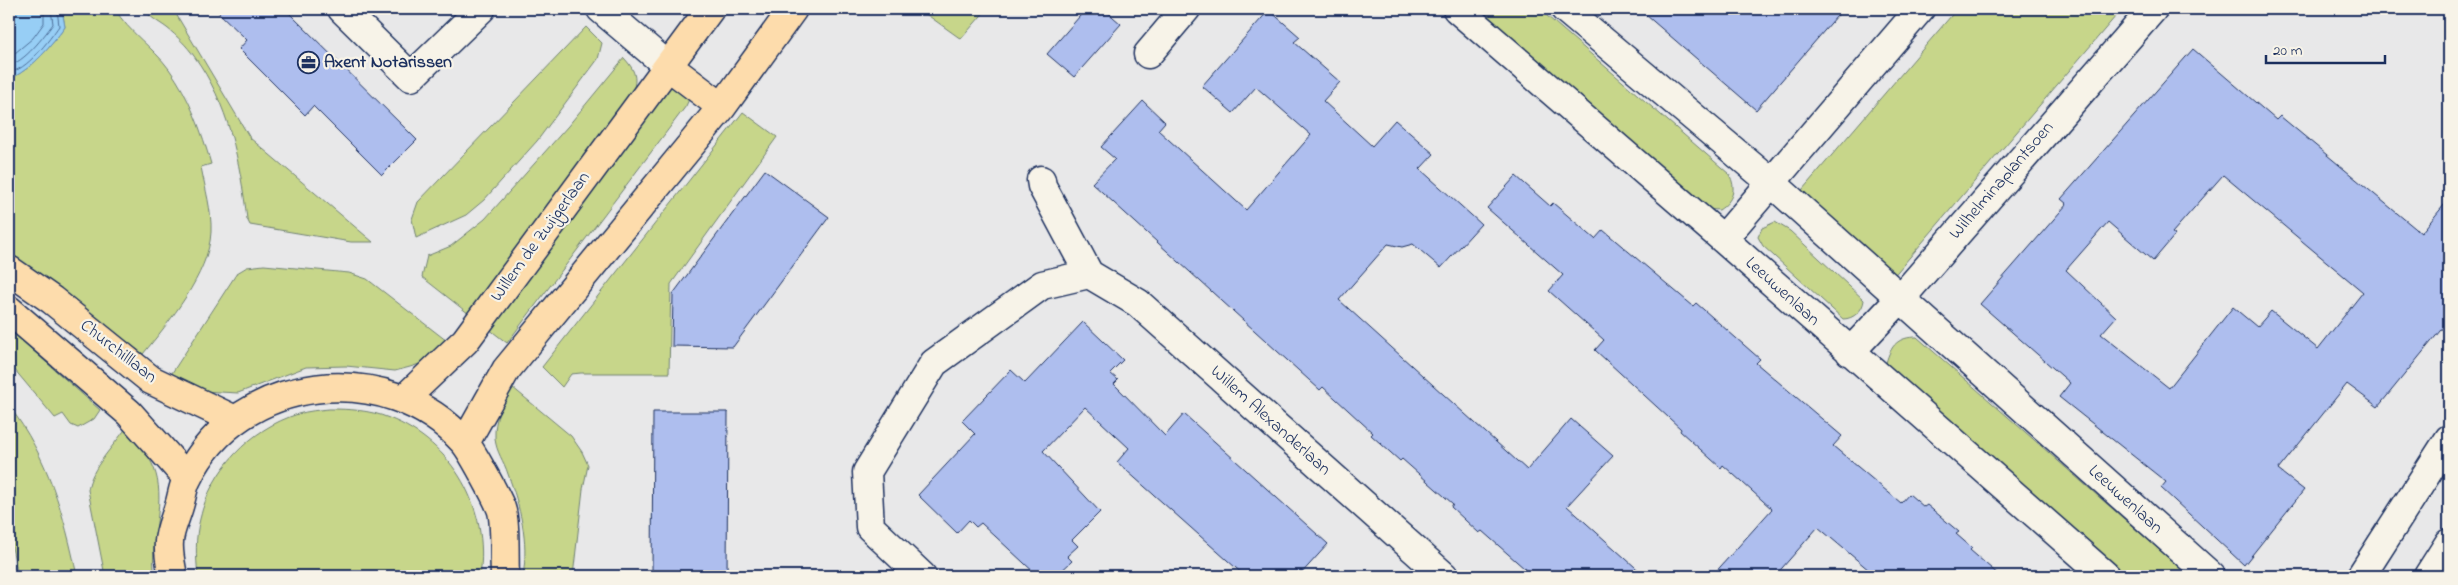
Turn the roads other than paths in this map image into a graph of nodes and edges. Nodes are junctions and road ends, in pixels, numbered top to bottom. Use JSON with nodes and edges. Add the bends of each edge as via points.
{"nodes":[{"id":1,"x":342,"y":9,"type":"edge"},
{"id":2,"x":481,"y":9,"type":"edge"},
{"id":3,"x":600,"y":9,"type":"edge"},
{"id":4,"x":710,"y":9,"type":"edge"},
{"id":5,"x":793,"y":9,"type":"edge"},
{"id":6,"x":1186,"y":9,"type":"edge"},
{"id":7,"x":1457,"y":9,"type":"edge"},
{"id":8,"x":1565,"y":9,"type":"edge"},
{"id":9,"x":1920,"y":9,"type":"edge"},
{"id":10,"x":2153,"y":9,"type":"edge"},
{"id":11,"x":1148,"y":54,"type":"dead end"},
{"id":12,"x":668,"y":66,"type":"junction"},
{"id":13,"x":722,"y":107,"type":"junction"},
{"id":14,"x":1042,"y":180,"type":"dead end"},
{"id":15,"x":1772,"y":184,"type":"junction"},
{"id":16,"x":1724,"y":239,"type":"junction"},
{"id":17,"x":9,"y":270,"type":"edge"},
{"id":18,"x":1089,"y":274,"type":"junction"},
{"id":19,"x":1900,"y":299,"type":"junction"},
{"id":20,"x":9,"y":310,"type":"edge"},
{"id":21,"x":1850,"y":352,"type":"junction"},
{"id":22,"x":404,"y":399,"type":"junction"},
{"id":23,"x":235,"y":420,"type":"junction"},
{"id":24,"x":2449,"y":439,"type":"edge"},
{"id":25,"x":465,"y":443,"type":"junction"},
{"id":26,"x":187,"y":478,"type":"junction"},
{"id":27,"x":2449,"y":543,"type":"edge"},
{"id":28,"x":172,"y":576,"type":"edge"},
{"id":29,"x":505,"y":576,"type":"edge"},
{"id":30,"x":922,"y":576,"type":"edge"},
{"id":31,"x":1444,"y":576,"type":"edge"},
{"id":32,"x":2106,"y":576,"type":"edge"},
{"id":33,"x":2210,"y":576,"type":"edge"},
{"id":34,"x":2361,"y":576,"type":"edge"},
{"id":35,"x":2428,"y":576,"type":"edge"}],
"edges":[{"from":1,"to":2,"type":"street","via":[[411,77]]},
{"from":3,"to":12,"type":"street"},
{"from":4,"to":12,"type":"main road","name":"Willem de Zwijgerlaan"},
{"from":5,"to":13,"type":"main road"},
{"from":6,"to":11,"type":"street"},
{"from":7,"to":16,"type":"street","name":"Leeuwenlaan"},
{"from":8,"to":15,"type":"street","name":"Leeuwenlaan"},
{"from":9,"to":15,"type":"street"},
{"from":10,"to":19,"type":"street","name":"Wilhelminaplantsoen"},
{"from":12,"to":13,"type":"main road"},
{"from":12,"to":22,"type":"main road","name":"Willem de Zwijgerlaan","via":[[465,341]]},
{"from":13,"to":25,"type":"main road","via":[[506,370]]},
{"from":14,"to":18,"type":"street","via":[[1042,186]]},
{"from":15,"to":16,"type":"street"},
{"from":15,"to":19,"type":"street","name":"Leeuwenlaan"},
{"from":16,"to":21,"type":"street","name":"Leeuwenlaan"},
{"from":17,"to":23,"type":"main road","name":"Churchilllaan","via":[[152,380]]},
{"from":18,"to":30,"type":"street","via":[[1042,285],[934,363],[867,472],[870,527]]},
{"from":18,"to":31,"type":"street","name":"Willem Alexanderlaan","via":[[1138,303]]},
{"from":19,"to":21,"type":"street","name":"Wilhelminaplantsoen"},
{"from":19,"to":33,"type":"street","name":"Leeuwenlaan"},
{"from":20,"to":26,"type":"main road","via":[[129,413]]},
{"from":21,"to":32,"type":"street","name":"Leeuwenlaan"},
{"from":22,"to":23,"type":"main road","via":[[361,388],[316,387],[274,398]]},
{"from":22,"to":25,"type":"main road","via":[[437,418]]},
{"from":23,"to":26,"type":"main road","via":[[216,437]]},
{"from":24,"to":34,"type":"street"},
{"from":25,"to":29,"type":"main road","via":[[502,510]]},
{"from":26,"to":28,"type":"main road","via":[[169,542]]},
{"from":27,"to":35,"type":"street"}]}
